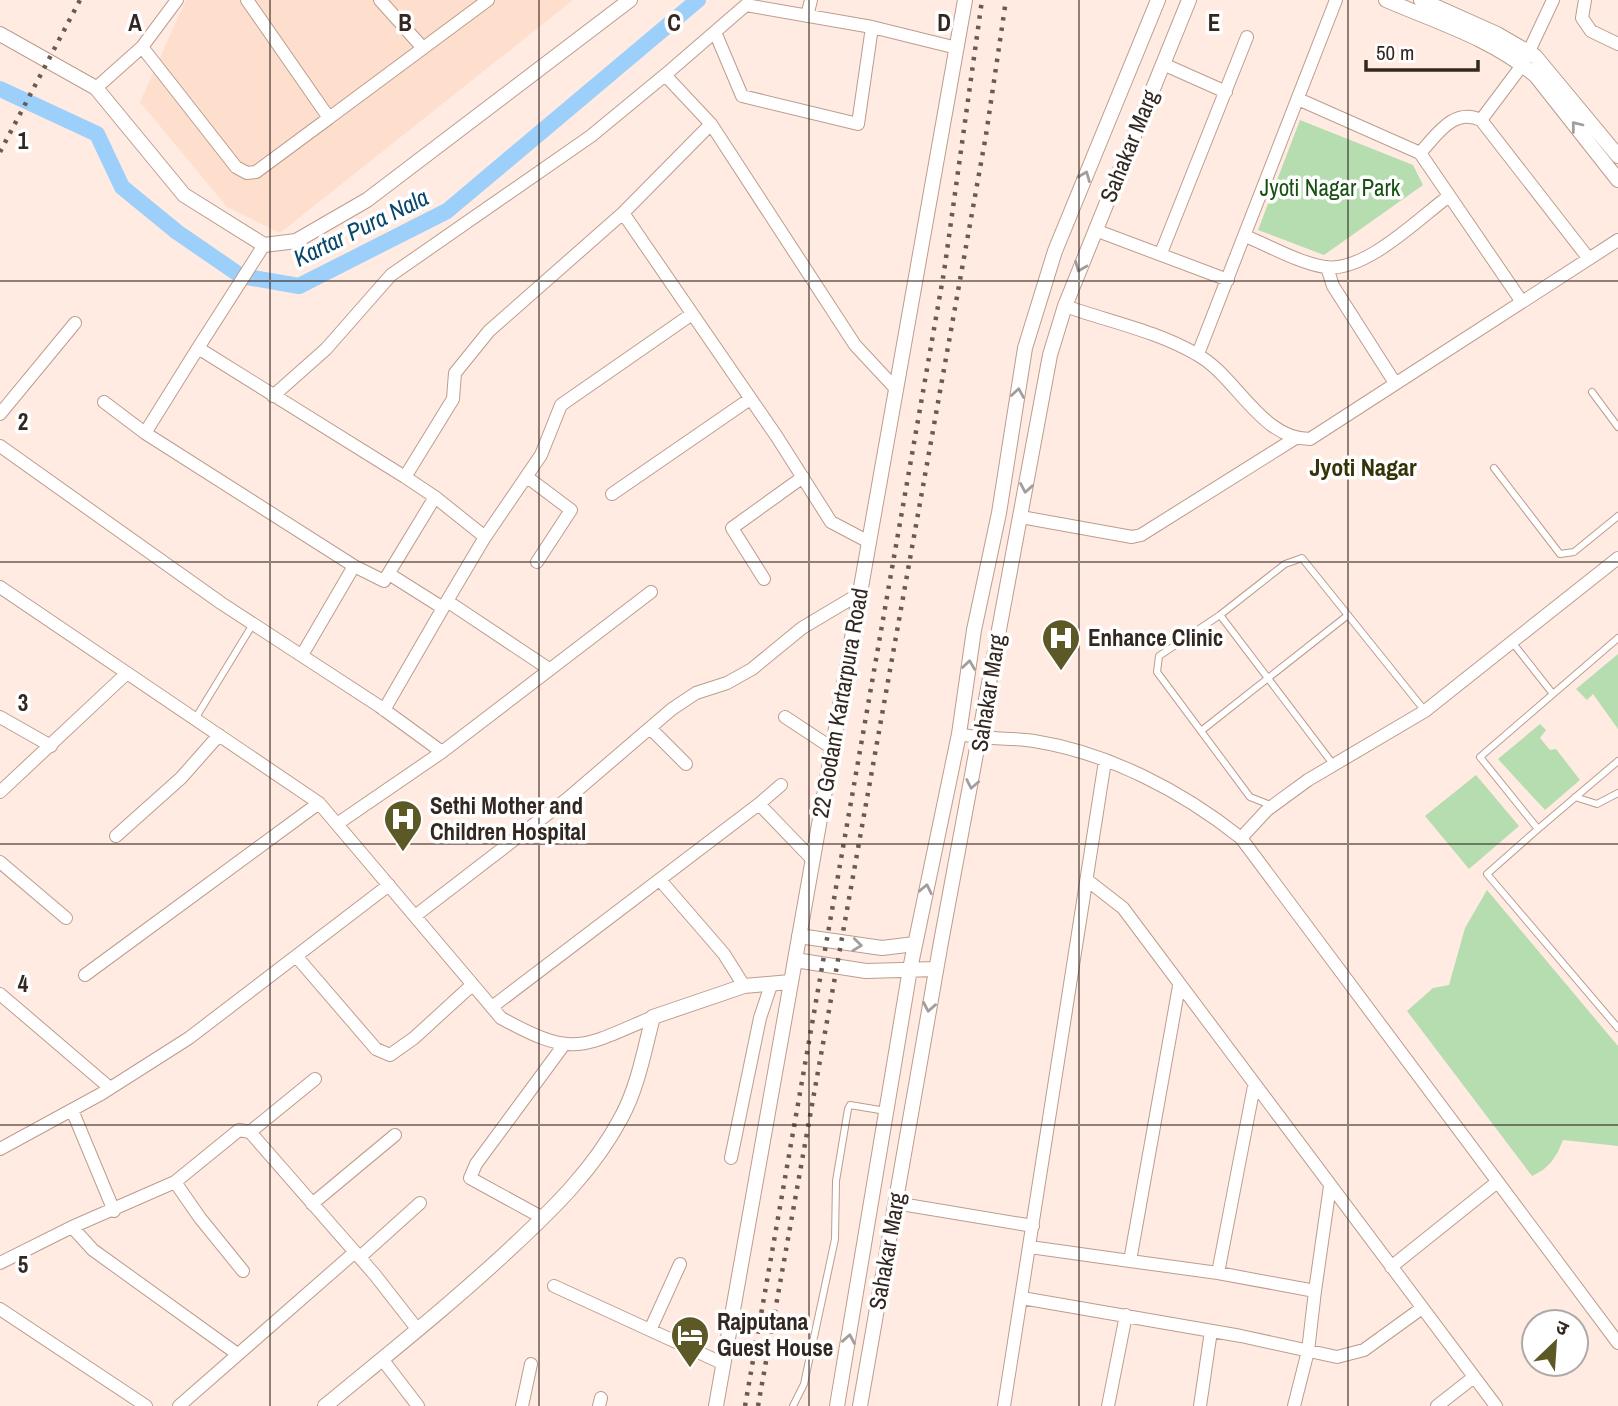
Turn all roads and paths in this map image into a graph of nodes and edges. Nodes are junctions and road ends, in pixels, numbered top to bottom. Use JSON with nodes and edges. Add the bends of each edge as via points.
{"nodes":[{"id":1,"x":177,"y":0,"type":"edge"},
{"id":2,"x":247,"y":0,"type":"edge"},
{"id":3,"x":380,"y":0,"type":"edge"},
{"id":4,"x":488,"y":0,"type":"edge"},
{"id":5,"x":630,"y":0,"type":"edge"},
{"id":6,"x":811,"y":0,"type":"edge"},
{"id":7,"x":965,"y":0,"type":"edge"},
{"id":8,"x":1158,"y":0,"type":"edge"},
{"id":9,"x":1189,"y":0,"type":"edge"},
{"id":10,"x":1336,"y":0,"type":"edge"},
{"id":11,"x":1386,"y":0,"type":"edge"},
{"id":12,"x":1421,"y":0,"type":"edge"},
{"id":13,"x":1553,"y":0,"type":"edge"},
{"id":14,"x":1584,"y":0,"type":"edge"},
{"id":15,"x":807,"y":16,"type":"junction"},
{"id":16,"x":872,"y":27,"type":"junction"},
{"id":17,"x":715,"y":32,"type":"junction"},
{"id":18,"x":0,"y":34,"type":"edge"},
{"id":19,"x":1247,"y":37,"type":"dead end"},
{"id":20,"x":1618,"y":44,"type":"edge"},
{"id":21,"x":142,"y":47,"type":"junction"},
{"id":22,"x":422,"y":47,"type":"junction"},
{"id":23,"x":957,"y":48,"type":"junction"},
{"id":24,"x":1526,"y":58,"type":"junction"},
{"id":25,"x":1163,"y":64,"type":"junction"},
{"id":26,"x":665,"y":75,"type":"junction"},
{"id":27,"x":96,"y":88,"type":"junction"},
{"id":28,"x":1226,"y":92,"type":"junction"},
{"id":29,"x":1298,"y":99,"type":"junction"},
{"id":30,"x":329,"y":118,"type":"junction"},
{"id":31,"x":1481,"y":120,"type":"junction"},
{"id":32,"x":710,"y":124,"type":"junction"},
{"id":33,"x":1420,"y":153,"type":"junction"},
{"id":34,"x":1618,"y":156,"type":"edge"},
{"id":35,"x":1618,"y":180,"type":"edge"},
{"id":36,"x":1449,"y":195,"type":"junction"},
{"id":37,"x":623,"y":213,"type":"junction"},
{"id":38,"x":1095,"y":230,"type":"junction"},
{"id":39,"x":1245,"y":236,"type":"junction"},
{"id":40,"x":1618,"y":240,"type":"edge"},
{"id":41,"x":262,"y":250,"type":"junction"},
{"id":42,"x":1161,"y":253,"type":"junction"},
{"id":43,"x":1589,"y":259,"type":"junction"},
{"id":44,"x":1327,"y":267,"type":"junction"},
{"id":45,"x":1228,"y":280,"type":"junction"},
{"id":46,"x":1522,"y":302,"type":"junction"},
{"id":47,"x":1065,"y":306,"type":"junction"},
{"id":48,"x":692,"y":314,"type":"junction"},
{"id":49,"x":75,"y":323,"type":"dead end"},
{"id":50,"x":198,"y":348,"type":"junction"},
{"id":51,"x":1198,"y":354,"type":"junction"},
{"id":52,"x":1395,"y":383,"type":"junction"},
{"id":53,"x":896,"y":389,"type":"junction"},
{"id":54,"x":1592,"y":392,"type":"dead end"},
{"id":55,"x":273,"y":396,"type":"junction"},
{"id":56,"x":751,"y":399,"type":"junction"},
{"id":57,"x":104,"y":402,"type":"dead end"},
{"id":58,"x":0,"y":414,"type":"edge"},
{"id":59,"x":1618,"y":428,"type":"edge"},
{"id":60,"x":145,"y":433,"type":"junction"},
{"id":61,"x":1294,"y":439,"type":"junction"},
{"id":62,"x":0,"y":446,"type":"edge"},
{"id":63,"x":1494,"y":468,"type":"dead end"},
{"id":64,"x":405,"y":477,"type":"junction"},
{"id":65,"x":527,"y":477,"type":"junction"},
{"id":66,"x":803,"y":477,"type":"junction"},
{"id":67,"x":612,"y":494,"type":"dead end"},
{"id":68,"x":435,"y":496,"type":"junction"},
{"id":69,"x":1618,"y":516,"type":"edge"},
{"id":70,"x":1021,"y":517,"type":"junction"},
{"id":71,"x":485,"y":537,"type":"junction"},
{"id":72,"x":869,"y":542,"type":"junction"},
{"id":73,"x":1618,"y":558,"type":"edge"},
{"id":74,"x":537,"y":562,"type":"dead end"},
{"id":75,"x":354,"y":566,"type":"junction"},
{"id":76,"x":388,"y":574,"type":"junction"},
{"id":77,"x":764,"y":579,"type":"dead end"},
{"id":78,"x":0,"y":587,"type":"edge"},
{"id":79,"x":651,"y":592,"type":"dead end"},
{"id":80,"x":859,"y":594,"type":"junction"},
{"id":81,"x":445,"y":604,"type":"junction"},
{"id":82,"x":1220,"y":615,"type":"junction"},
{"id":83,"x":1348,"y":615,"type":"junction"},
{"id":84,"x":253,"y":624,"type":"junction"},
{"id":85,"x":1618,"y":638,"type":"edge"},
{"id":86,"x":1511,"y":641,"type":"junction"},
{"id":87,"x":302,"y":655,"type":"junction"},
{"id":88,"x":549,"y":670,"type":"junction"},
{"id":89,"x":127,"y":673,"type":"junction"},
{"id":90,"x":1267,"y":679,"type":"junction"},
{"id":91,"x":1553,"y":694,"type":"junction"},
{"id":92,"x":384,"y":710,"type":"junction"},
{"id":93,"x":1425,"y":711,"type":"junction"},
{"id":94,"x":0,"y":717,"type":"edge"},
{"id":95,"x":785,"y":717,"type":"dead end"},
{"id":96,"x":195,"y":719,"type":"junction"},
{"id":97,"x":650,"y":728,"type":"junction"},
{"id":98,"x":1201,"y":731,"type":"junction"},
{"id":99,"x":959,"y":734,"type":"junction"},
{"id":100,"x":219,"y":735,"type":"junction"},
{"id":101,"x":981,"y":739,"type":"junction"},
{"id":102,"x":51,"y":746,"type":"junction"},
{"id":103,"x":832,"y":748,"type":"junction"},
{"id":104,"x":442,"y":752,"type":"junction"},
{"id":105,"x":1105,"y":761,"type":"junction"},
{"id":106,"x":1618,"y":761,"type":"edge"},
{"id":107,"x":686,"y":765,"type":"dead end"},
{"id":108,"x":1334,"y":765,"type":"junction"},
{"id":109,"x":781,"y":785,"type":"dead end"},
{"id":110,"x":0,"y":792,"type":"edge"},
{"id":111,"x":1618,"y":793,"type":"edge"},
{"id":112,"x":1575,"y":797,"type":"junction"},
{"id":113,"x":320,"y":803,"type":"junction"},
{"id":114,"x":759,"y":804,"type":"junction"},
{"id":115,"x":1273,"y":806,"type":"junction"},
{"id":116,"x":337,"y":824,"type":"junction"},
{"id":117,"x":1538,"y":829,"type":"junction"},
{"id":118,"x":116,"y":836,"type":"dead end"},
{"id":119,"x":1241,"y":838,"type":"junction"},
{"id":120,"x":812,"y":859,"type":"junction"},
{"id":121,"x":0,"y":862,"type":"edge"},
{"id":122,"x":660,"y":880,"type":"junction"},
{"id":123,"x":1087,"y":880,"type":"junction"},
{"id":124,"x":388,"y":885,"type":"junction"},
{"id":125,"x":415,"y":916,"type":"junction"},
{"id":126,"x":66,"y":918,"type":"dead end"},
{"id":127,"x":799,"y":936,"type":"junction"},
{"id":128,"x":915,"y":944,"type":"junction"},
{"id":129,"x":296,"y":956,"type":"junction"},
{"id":130,"x":794,"y":960,"type":"junction"},
{"id":131,"x":910,"y":969,"type":"junction"},
{"id":132,"x":936,"y":969,"type":"junction"},
{"id":133,"x":85,"y":975,"type":"dead end"},
{"id":134,"x":790,"y":982,"type":"junction"},
{"id":135,"x":472,"y":985,"type":"junction"},
{"id":136,"x":771,"y":985,"type":"junction"},
{"id":137,"x":744,"y":986,"type":"junction"},
{"id":138,"x":1179,"y":986,"type":"junction"},
{"id":139,"x":0,"y":994,"type":"edge"},
{"id":140,"x":492,"y":1007,"type":"junction"},
{"id":141,"x":653,"y":1017,"type":"junction"},
{"id":142,"x":1618,"y":1028,"type":"edge"},
{"id":143,"x":563,"y":1046,"type":"junction"},
{"id":144,"x":315,"y":1079,"type":"dead end"},
{"id":145,"x":1254,"y":1086,"type":"junction"},
{"id":146,"x":110,"y":1088,"type":"junction"},
{"id":147,"x":72,"y":1110,"type":"junction"},
{"id":148,"x":888,"y":1111,"type":"junction"},
{"id":149,"x":250,"y":1132,"type":"junction"},
{"id":150,"x":395,"y":1135,"type":"dead end"},
{"id":151,"x":3,"y":1143,"type":"edge"},
{"id":152,"x":732,"y":1158,"type":"dead end"},
{"id":153,"x":175,"y":1182,"type":"junction"},
{"id":154,"x":1496,"y":1183,"type":"junction"},
{"id":155,"x":1330,"y":1185,"type":"junction"},
{"id":156,"x":312,"y":1203,"type":"junction"},
{"id":157,"x":420,"y":1203,"type":"dead end"},
{"id":158,"x":895,"y":1203,"type":"junction"},
{"id":159,"x":114,"y":1210,"type":"junction"},
{"id":160,"x":543,"y":1218,"type":"junction"},
{"id":161,"x":1033,"y":1226,"type":"junction"},
{"id":162,"x":72,"y":1227,"type":"junction"},
{"id":163,"x":1030,"y":1247,"type":"junction"},
{"id":164,"x":357,"y":1255,"type":"junction"},
{"id":165,"x":1129,"y":1261,"type":"junction"},
{"id":166,"x":0,"y":1264,"type":"edge"},
{"id":167,"x":681,"y":1264,"type":"dead end"},
{"id":168,"x":1391,"y":1267,"type":"junction"},
{"id":169,"x":243,"y":1271,"type":"dead end"},
{"id":170,"x":1218,"y":1273,"type":"junction"},
{"id":171,"x":554,"y":1286,"type":"dead end"},
{"id":172,"x":1315,"y":1291,"type":"junction"},
{"id":173,"x":1023,"y":1298,"type":"junction"},
{"id":174,"x":1422,"y":1308,"type":"junction"},
{"id":175,"x":0,"y":1310,"type":"edge"},
{"id":176,"x":1126,"y":1315,"type":"junction"},
{"id":177,"x":1613,"y":1324,"type":"edge"},
{"id":178,"x":651,"y":1328,"type":"junction"},
{"id":179,"x":418,"y":1330,"type":"junction"},
{"id":180,"x":1211,"y":1331,"type":"junction"},
{"id":181,"x":1618,"y":1343,"type":"edge"},
{"id":182,"x":1308,"y":1351,"type":"junction"},
{"id":183,"x":236,"y":1353,"type":"junction"},
{"id":184,"x":382,"y":1359,"type":"junction"},
{"id":185,"x":531,"y":1364,"type":"dead end"},
{"id":186,"x":724,"y":1364,"type":"junction"},
{"id":187,"x":1474,"y":1377,"type":"junction"},
{"id":188,"x":146,"y":1406,"type":"edge"},
{"id":189,"x":179,"y":1406,"type":"edge"},
{"id":190,"x":324,"y":1406,"type":"edge"},
{"id":191,"x":418,"y":1406,"type":"edge"},
{"id":192,"x":522,"y":1406,"type":"edge"},
{"id":193,"x":716,"y":1406,"type":"edge"},
{"id":194,"x":793,"y":1406,"type":"edge"},
{"id":195,"x":837,"y":1406,"type":"edge"},
{"id":196,"x":860,"y":1406,"type":"edge"},
{"id":197,"x":1004,"y":1406,"type":"edge"},
{"id":198,"x":1108,"y":1406,"type":"edge"},
{"id":199,"x":1200,"y":1406,"type":"edge"},
{"id":200,"x":1294,"y":1406,"type":"edge"},
{"id":201,"x":1437,"y":1406,"type":"edge"},
{"id":202,"x":1496,"y":1406,"type":"edge"}],
"edges":[{"from":1,"to":21,"type":"street"},
{"from":2,"to":30,"type":"street"},
{"from":3,"to":22,"type":"street"},
{"from":4,"to":22,"type":"street"},
{"from":5,"to":41,"type":"street","via":[[367,200],[296,241]]},
{"from":6,"to":15,"type":"street"},
{"from":7,"to":23,"type":"street","name":"22 Godam Kartarpura Road"},
{"from":99,"to":8,"type":"street","name":"Sahakar Marg","one_way":true,"via":[[1025,348],[1055,251]]},
{"from":9,"to":25,"type":"street","name":"Sahakar Marg"},
{"from":10,"to":29,"type":"street"},
{"from":11,"to":24,"type":"street"},
{"from":12,"to":24,"type":"street","via":[[1497,34]]},
{"from":13,"to":24,"type":"street"},
{"from":14,"to":20,"type":"street","via":[[1582,18],[1591,31]]},
{"from":15,"to":16,"type":"street"},
{"from":15,"to":17,"type":"street","via":[[746,5]]},
{"from":16,"to":17,"type":"street","via":[[858,124],[742,96]]},
{"from":16,"to":23,"type":"street"},
{"from":17,"to":26,"type":"street"},
{"from":18,"to":27,"type":"street"},
{"from":19,"to":28,"type":"street"},
{"from":21,"to":27,"type":"street"},
{"from":21,"to":30,"type":"street","via":[[236,167],[247,173],[256,172]]},
{"from":22,"to":30,"type":"street"},
{"from":23,"to":53,"type":"street","name":"22 Godam Kartarpura Road"},
{"from":24,"to":31,"type":"street"},
{"from":24,"to":34,"type":"street","via":[[1548,68]]},
{"from":35,"to":24,"type":"street","one_way":true},
{"from":25,"to":28,"type":"street"},
{"from":25,"to":38,"type":"street","name":"Sahakar Marg"},
{"from":26,"to":32,"type":"street"},
{"from":26,"to":55,"type":"street","via":[[570,152],[391,275],[326,349]]},
{"from":27,"to":41,"type":"street","via":[[184,195]]},
{"from":28,"to":42,"type":"street"},
{"from":29,"to":33,"type":"street"},
{"from":29,"to":39,"type":"street"},
{"from":31,"to":33,"type":"street","via":[[1472,116],[1448,122]]},
{"from":31,"to":43,"type":"street"},
{"from":32,"to":37,"type":"street"},
{"from":32,"to":53,"type":"street","via":[[855,345]]},
{"from":33,"to":36,"type":"street"},
{"from":36,"to":44,"type":"street","via":[[1372,255],[1352,264]]},
{"from":36,"to":46,"type":"street"},
{"from":37,"to":48,"type":"street"},
{"from":37,"to":64,"type":"street","via":[[489,331],[456,373],[453,399]]},
{"from":38,"to":42,"type":"street"},
{"from":38,"to":47,"type":"street","name":"Sahakar Marg","one_way":true},
{"from":39,"to":44,"type":"street"},
{"from":39,"to":45,"type":"street"},
{"from":40,"to":43,"type":"street"},
{"from":41,"to":50,"type":"street"},
{"from":42,"to":45,"type":"street"},
{"from":43,"to":46,"type":"street"},
{"from":44,"to":52,"type":"street","via":[[1333,286]]},
{"from":45,"to":51,"type":"street"},
{"from":46,"to":52,"type":"street"},
{"from":47,"to":51,"type":"street"},
{"from":47,"to":70,"type":"street","name":"Sahakar Marg","one_way":true,"via":[[1050,355]]},
{"from":48,"to":56,"type":"street"},
{"from":48,"to":65,"type":"street","via":[[561,405]]},
{"from":49,"to":58,"type":"street"},
{"from":50,"to":55,"type":"street"},
{"from":50,"to":60,"type":"street"},
{"from":51,"to":61,"type":"street"},
{"from":52,"to":61,"type":"street","via":[[1310,439]]},
{"from":53,"to":72,"type":"street","name":"22 Godam Kartarpura Road"},
{"from":54,"to":59,"type":"lane"},
{"from":55,"to":64,"type":"street"},
{"from":56,"to":66,"type":"street"},
{"from":56,"to":67,"type":"street"},
{"from":57,"to":60,"type":"street"},
{"from":60,"to":75,"type":"street"},
{"from":61,"to":70,"type":"street","via":[[1141,535]]},
{"from":62,"to":84,"type":"street"},
{"from":63,"to":69,"type":"lane","via":[[1560,554],[1574,552]]},
{"from":64,"to":68,"type":"street"},
{"from":65,"to":71,"type":"street"},
{"from":65,"to":74,"type":"street","via":[[571,510]]},
{"from":66,"to":72,"type":"street","via":[[831,522]]},
{"from":66,"to":77,"type":"street","via":[[732,528]]},
{"from":68,"to":71,"type":"street"},
{"from":68,"to":76,"type":"street"},
{"from":70,"to":101,"type":"street","name":"Sahakar Marg"},
{"from":71,"to":81,"type":"street"},
{"from":72,"to":80,"type":"street","name":"22 Godam Kartarpura Road"},
{"from":73,"to":86,"type":"street"},
{"from":75,"to":76,"type":"street","via":[[384,582]]},
{"from":75,"to":87,"type":"street"},
{"from":76,"to":81,"type":"street"},
{"from":78,"to":89,"type":"street"},
{"from":79,"to":88,"type":"street"},
{"from":80,"to":97,"type":"street","via":[[802,628],[752,669],[727,684],[696,693]]},
{"from":80,"to":103,"type":"street","name":"22 Godam Kartarpura Road"},
{"from":81,"to":88,"type":"street"},
{"from":81,"to":92,"type":"street"},
{"from":82,"to":83,"type":"lane","via":[[1285,564],[1302,558]]},
{"from":82,"to":90,"type":"lane"},
{"from":82,"to":98,"type":"lane","via":[[1159,656],[1157,672]]},
{"from":83,"to":90,"type":"lane"},
{"from":83,"to":93,"type":"lane"},
{"from":84,"to":87,"type":"street"},
{"from":84,"to":96,"type":"lane"},
{"from":85,"to":91,"type":"lane"},
{"from":86,"to":91,"type":"lane"},
{"from":86,"to":93,"type":"street"},
{"from":87,"to":92,"type":"street"},
{"from":88,"to":104,"type":"street"},
{"from":89,"to":96,"type":"street"},
{"from":89,"to":102,"type":"street"},
{"from":90,"to":98,"type":"lane"},
{"from":90,"to":108,"type":"lane"},
{"from":91,"to":117,"type":"lane","via":[[1480,757]]},
{"from":92,"to":104,"type":"street"},
{"from":93,"to":108,"type":"street"},
{"from":94,"to":102,"type":"street"},
{"from":95,"to":103,"type":"street"},
{"from":96,"to":100,"type":"street"},
{"from":97,"to":107,"type":"street"},
{"from":97,"to":125,"type":"street","via":[[567,799]]},
{"from":98,"to":115,"type":"lane","via":[[1250,797]]},
{"from":99,"to":101,"type":"street"},
{"from":128,"to":99,"type":"street","name":"Sahakar Marg","one_way":true},
{"from":100,"to":113,"type":"street"},
{"from":100,"to":118,"type":"street","via":[[181,778]]},
{"from":101,"to":105,"type":"street","via":[[1033,741]]},
{"from":101,"to":132,"type":"street","name":"Sahakar Marg","one_way":true},
{"from":102,"to":110,"type":"street"},
{"from":103,"to":120,"type":"street","name":"22 Godam Kartarpura Road"},
{"from":104,"to":116,"type":"street"},
{"from":105,"to":119,"type":"street","via":[[1206,810]]},
{"from":105,"to":123,"type":"street"},
{"from":106,"to":112,"type":"lane"},
{"from":108,"to":115,"type":"street"},
{"from":109,"to":114,"type":"street"},
{"from":111,"to":112,"type":"lane","via":[[1597,804]]},
{"from":112,"to":117,"type":"lane"},
{"from":113,"to":116,"type":"street"},
{"from":113,"to":133,"type":"street"},
{"from":114,"to":120,"type":"street"},
{"from":114,"to":122,"type":"street"},
{"from":115,"to":119,"type":"street"},
{"from":116,"to":124,"type":"street"},
{"from":117,"to":142,"type":"lane","via":[[1487,874]]},
{"from":119,"to":154,"type":"street"},
{"from":120,"to":127,"type":"street","name":"22 Godam Kartarpura Road"},
{"from":121,"to":126,"type":"street"},
{"from":122,"to":137,"type":"street"},
{"from":122,"to":140,"type":"street"},
{"from":123,"to":138,"type":"street","via":[[1123,908]]},
{"from":123,"to":161,"type":"street"},
{"from":124,"to":125,"type":"street"},
{"from":124,"to":129,"type":"street"},
{"from":125,"to":135,"type":"street"},
{"from":127,"to":128,"type":"street","one_way":true,"via":[[882,948]]},
{"from":127,"to":130,"type":"street","name":"22 Godam Kartarpura Road"},
{"from":128,"to":131,"type":"street","name":"Sahakar Marg"},
{"from":129,"to":135,"type":"street","via":[[376,1049],[390,1055]]},
{"from":129,"to":146,"type":"street","via":[[189,1038]]},
{"from":130,"to":131,"type":"street","via":[[866,971]]},
{"from":130,"to":134,"type":"street","name":"22 Godam Kartarpura Road"},
{"from":131,"to":132,"type":"street"},
{"from":131,"to":148,"type":"street","name":"Sahakar Marg"},
{"from":132,"to":158,"type":"street","name":"Sahakar Marg","one_way":true},
{"from":134,"to":136,"type":"street"},
{"from":134,"to":186,"type":"street","name":"22 Godam Kartarpura Road"},
{"from":135,"to":140,"type":"street"},
{"from":136,"to":137,"type":"street"},
{"from":136,"to":152,"type":"street"},
{"from":137,"to":141,"type":"street"},
{"from":138,"to":145,"type":"street"},
{"from":138,"to":165,"type":"street"},
{"from":139,"to":146,"type":"street"},
{"from":140,"to":143,"type":"street","via":[[501,1018]]},
{"from":141,"to":143,"type":"street","via":[[591,1043]]},
{"from":141,"to":160,"type":"street","via":[[638,1076],[621,1118],[591,1166]]},
{"from":143,"to":160,"type":"street","via":[[470,1178]]},
{"from":144,"to":149,"type":"street"},
{"from":145,"to":155,"type":"street"},
{"from":145,"to":170,"type":"street"},
{"from":146,"to":147,"type":"street"},
{"from":147,"to":151,"type":"street"},
{"from":147,"to":159,"type":"street"},
{"from":148,"to":194,"type":"lane","via":[[850,1105],[848,1110],[836,1181],[835,1239],[804,1384]]},
{"from":195,"to":148,"type":"street","name":"Sahakar Marg","one_way":true},
{"from":149,"to":153,"type":"street","via":[[239,1130]]},
{"from":149,"to":156,"type":"street"},
{"from":150,"to":156,"type":"street"},
{"from":153,"to":159,"type":"street"},
{"from":153,"to":169,"type":"street"},
{"from":154,"to":168,"type":"street"},
{"from":154,"to":177,"type":"street"},
{"from":155,"to":168,"type":"street"},
{"from":155,"to":172,"type":"street"},
{"from":156,"to":164,"type":"street"},
{"from":157,"to":164,"type":"street"},
{"from":158,"to":161,"type":"street"},
{"from":158,"to":196,"type":"street","name":"Sahakar Marg"},
{"from":159,"to":162,"type":"street"},
{"from":160,"to":179,"type":"street"},
{"from":161,"to":163,"type":"street"},
{"from":162,"to":166,"type":"street"},
{"from":162,"to":183,"type":"street","via":[[93,1250]]},
{"from":163,"to":165,"type":"street"},
{"from":163,"to":173,"type":"street"},
{"from":164,"to":179,"type":"street"},
{"from":164,"to":183,"type":"street"},
{"from":165,"to":170,"type":"street"},
{"from":167,"to":178,"type":"street"},
{"from":168,"to":174,"type":"street"},
{"from":170,"to":172,"type":"street"},
{"from":171,"to":178,"type":"street"},
{"from":172,"to":182,"type":"street"},
{"from":173,"to":176,"type":"street"},
{"from":173,"to":197,"type":"street"},
{"from":174,"to":182,"type":"street","via":[[1364,1350],[1337,1357]]},
{"from":174,"to":187,"type":"street"},
{"from":175,"to":188,"type":"street"},
{"from":176,"to":180,"type":"street"},
{"from":176,"to":198,"type":"street"},
{"from":177,"to":181,"type":"street"},
{"from":178,"to":186,"type":"street"},
{"from":179,"to":184,"type":"street"},
{"from":180,"to":182,"type":"street"},
{"from":180,"to":199,"type":"street"},
{"from":182,"to":200,"type":"street"},
{"from":183,"to":189,"type":"street"},
{"from":184,"to":190,"type":"street"},
{"from":184,"to":191,"type":"street"},
{"from":185,"to":192,"type":"street"},
{"from":186,"to":193,"type":"street","name":"22 Godam Kartarpura Road"},
{"from":187,"to":201,"type":"street"},
{"from":187,"to":202,"type":"street"}]}
